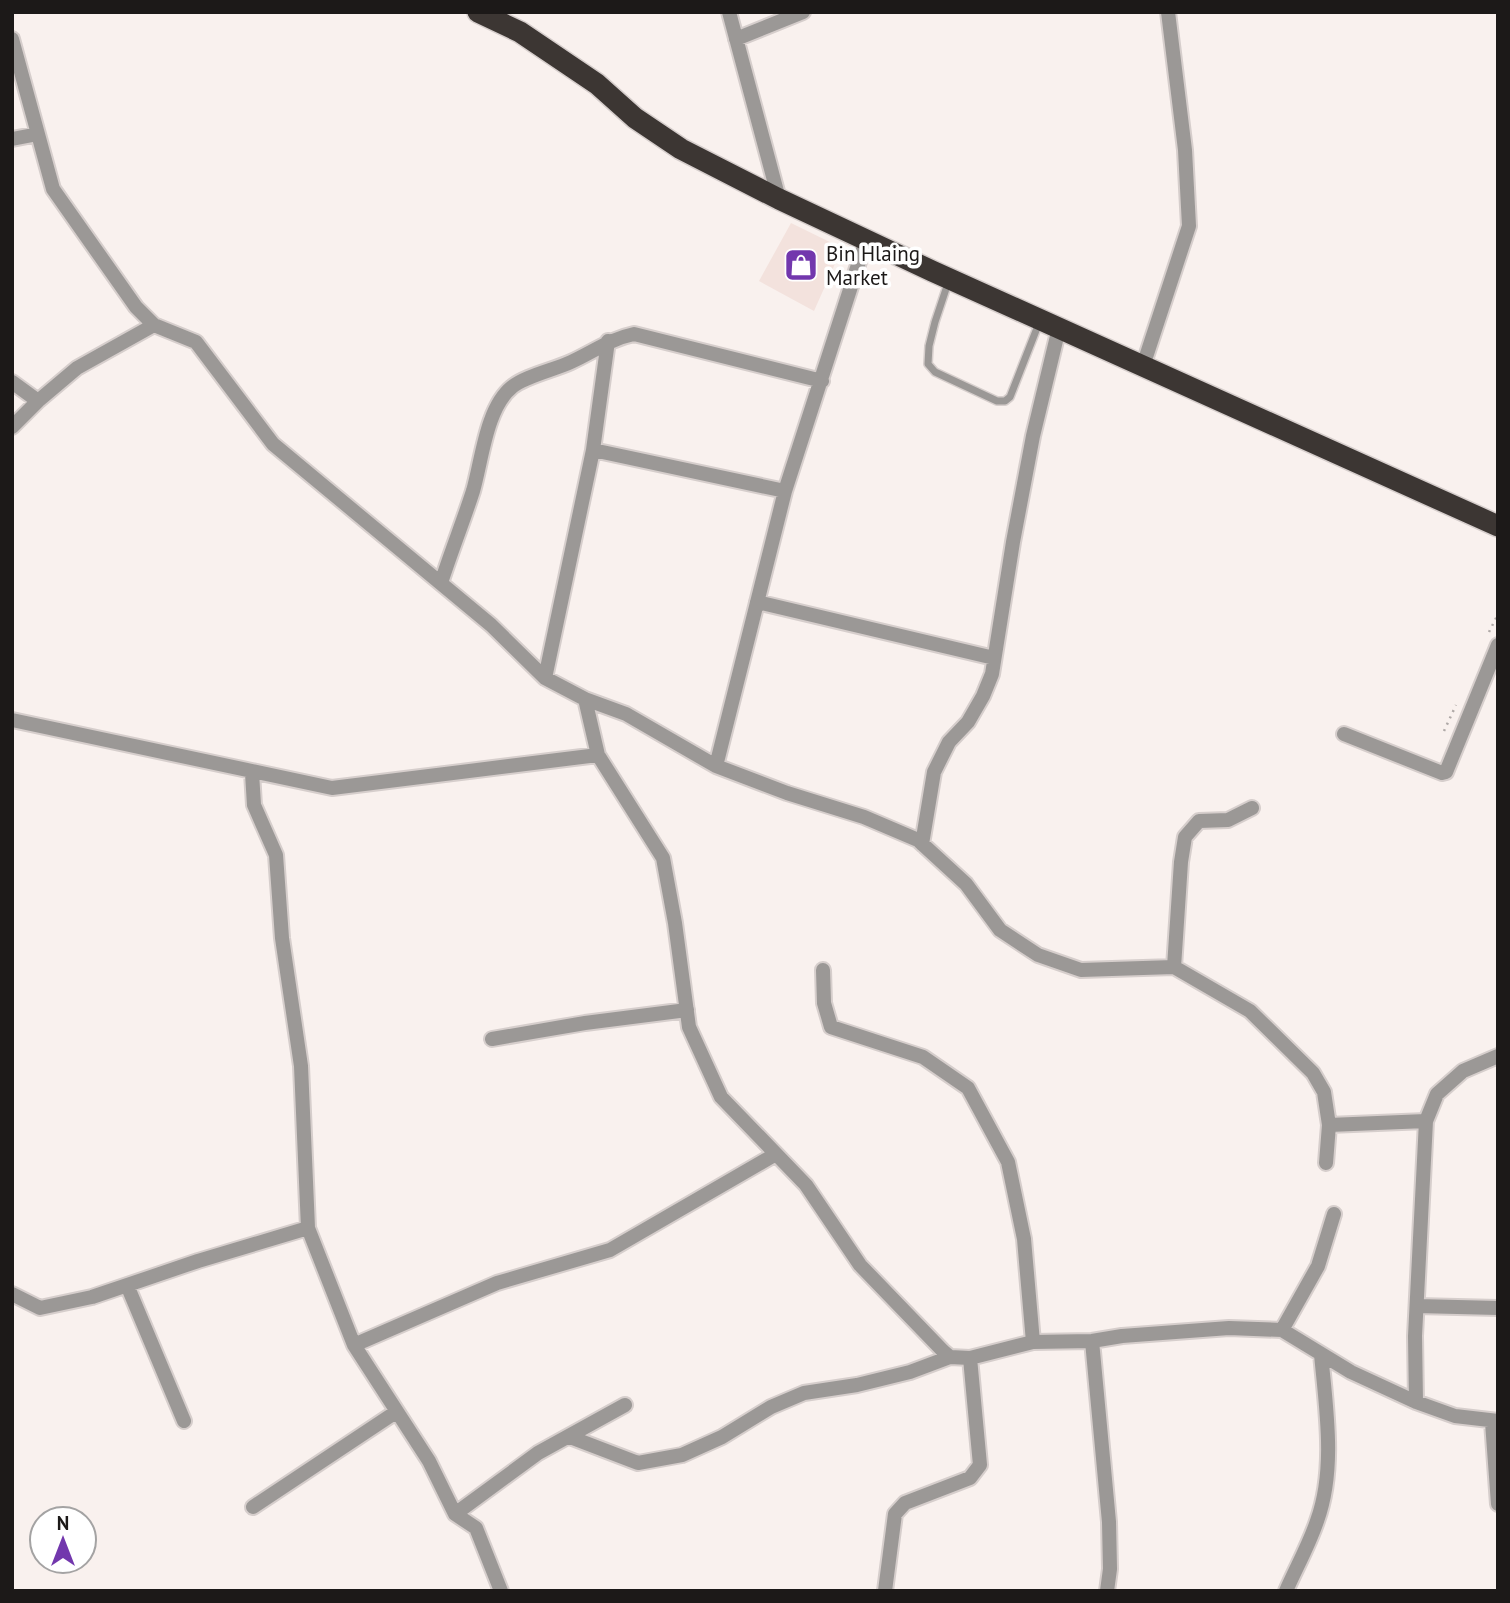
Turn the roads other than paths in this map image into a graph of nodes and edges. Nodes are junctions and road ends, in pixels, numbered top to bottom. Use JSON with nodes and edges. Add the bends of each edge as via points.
{"nodes":[{"id":1,"x":729,"y":12,"type":"edge"},
{"id":2,"x":803,"y":12,"type":"edge"},
{"id":3,"x":1168,"y":12,"type":"edge"},
{"id":4,"x":486,"y":14,"type":"edge"},
{"id":5,"x":12,"y":39,"type":"edge"},
{"id":6,"x":736,"y":39,"type":"junction"},
{"id":7,"x":38,"y":134,"type":"junction"},
{"id":8,"x":12,"y":139,"type":"edge"},
{"id":9,"x":779,"y":199,"type":"junction"},
{"id":10,"x":866,"y":240,"type":"junction"},
{"id":11,"x":949,"y":279,"type":"junction"},
{"id":12,"x":1050,"y":324,"type":"junction"},
{"id":13,"x":154,"y":325,"type":"junction"},
{"id":14,"x":608,"y":341,"type":"junction"},
{"id":15,"x":1143,"y":366,"type":"junction"},
{"id":16,"x":822,"y":380,"type":"junction"},
{"id":17,"x":12,"y":382,"type":"edge"},
{"id":18,"x":38,"y":401,"type":"junction"},
{"id":19,"x":12,"y":427,"type":"edge"},
{"id":20,"x":593,"y":450,"type":"junction"},
{"id":21,"x":785,"y":491,"type":"junction"},
{"id":22,"x":1498,"y":526,"type":"edge"},
{"id":23,"x":441,"y":583,"type":"junction"},
{"id":24,"x":757,"y":602,"type":"junction"},
{"id":25,"x":1498,"y":645,"type":"edge"},
{"id":26,"x":994,"y":658,"type":"junction"},
{"id":27,"x":545,"y":678,"type":"junction"},
{"id":28,"x":585,"y":699,"type":"junction"},
{"id":29,"x":12,"y":720,"type":"edge"},
{"id":30,"x":1343,"y":734,"type":"dead end"},
{"id":31,"x":598,"y":755,"type":"junction"},
{"id":32,"x":716,"y":766,"type":"junction"},
{"id":33,"x":253,"y":773,"type":"junction"},
{"id":34,"x":1252,"y":808,"type":"dead end"},
{"id":35,"x":922,"y":844,"type":"junction"},
{"id":36,"x":1174,"y":967,"type":"junction"},
{"id":37,"x":823,"y":970,"type":"dead end"},
{"id":38,"x":687,"y":1010,"type":"junction"},
{"id":39,"x":492,"y":1039,"type":"dead end"},
{"id":40,"x":1498,"y":1056,"type":"edge"},
{"id":41,"x":1426,"y":1121,"type":"junction"},
{"id":42,"x":1329,"y":1125,"type":"junction"},
{"id":43,"x":776,"y":1154,"type":"junction"},
{"id":44,"x":1326,"y":1163,"type":"dead end"},
{"id":45,"x":1334,"y":1214,"type":"dead end"},
{"id":46,"x":308,"y":1228,"type":"junction"},
{"id":47,"x":127,"y":1285,"type":"junction"},
{"id":48,"x":12,"y":1294,"type":"edge"},
{"id":49,"x":1417,"y":1306,"type":"junction"},
{"id":50,"x":1498,"y":1308,"type":"edge"},
{"id":51,"x":1282,"y":1330,"type":"junction"},
{"id":52,"x":1092,"y":1341,"type":"junction"},
{"id":53,"x":1033,"y":1342,"type":"junction"},
{"id":54,"x":354,"y":1345,"type":"junction"},
{"id":55,"x":1321,"y":1354,"type":"junction"},
{"id":56,"x":950,"y":1357,"type":"junction"},
{"id":57,"x":970,"y":1358,"type":"junction"},
{"id":58,"x":1416,"y":1402,"type":"junction"},
{"id":59,"x":625,"y":1405,"type":"dead end"},
{"id":60,"x":396,"y":1412,"type":"junction"},
{"id":61,"x":184,"y":1420,"type":"dead end"},
{"id":62,"x":1495,"y":1421,"type":"edge"},
{"id":63,"x":570,"y":1437,"type":"junction"},
{"id":64,"x":1498,"y":1504,"type":"edge"},
{"id":65,"x":253,"y":1507,"type":"dead end"},
{"id":66,"x":455,"y":1514,"type":"junction"},
{"id":67,"x":501,"y":1591,"type":"edge"},
{"id":68,"x":885,"y":1591,"type":"edge"},
{"id":69,"x":1107,"y":1591,"type":"edge"},
{"id":70,"x":1286,"y":1591,"type":"edge"}],
"edges":[{"from":1,"to":6,"type":"street"},
{"from":2,"to":6,"type":"street"},
{"from":3,"to":15,"type":"street","via":[[1189,226]]},
{"from":4,"to":9,"type":"highway","via":[[597,85],[681,149]]},
{"from":5,"to":7,"type":"street"},
{"from":6,"to":9,"type":"street"},
{"from":7,"to":8,"type":"street"},
{"from":7,"to":13,"type":"street","via":[[53,189],[136,307]]},
{"from":9,"to":10,"type":"highway"},
{"from":10,"to":11,"type":"highway"},
{"from":10,"to":16,"type":"street"},
{"from":11,"to":12,"type":"highway"},
{"from":11,"to":12,"type":"lane","via":[[928,364],[935,372],[997,401],[1010,397]]},
{"from":12,"to":15,"type":"highway"},
{"from":12,"to":26,"type":"street"},
{"from":13,"to":18,"type":"street","via":[[77,368]]},
{"from":13,"to":23,"type":"street","via":[[196,342],[273,444]]},
{"from":14,"to":16,"type":"street","via":[[634,334]]},
{"from":14,"to":20,"type":"street"},
{"from":14,"to":23,"type":"street","via":[[566,365],[513,385],[501,398]]},
{"from":15,"to":22,"type":"highway"},
{"from":16,"to":21,"type":"street"},
{"from":17,"to":18,"type":"street"},
{"from":18,"to":19,"type":"street"},
{"from":20,"to":21,"type":"street"},
{"from":20,"to":27,"type":"street"},
{"from":21,"to":24,"type":"street"},
{"from":23,"to":27,"type":"street"},
{"from":24,"to":26,"type":"street"},
{"from":24,"to":32,"type":"street"},
{"from":25,"to":30,"type":"street","via":[[1446,772]]},
{"from":26,"to":35,"type":"street","via":[[983,696],[949,742],[934,772]]},
{"from":27,"to":28,"type":"street"},
{"from":28,"to":31,"type":"street"},
{"from":28,"to":32,"type":"street","via":[[626,714]]},
{"from":29,"to":33,"type":"street"},
{"from":31,"to":33,"type":"street","via":[[332,788]]},
{"from":31,"to":38,"type":"street","via":[[663,858]]},
{"from":32,"to":35,"type":"street","via":[[864,817]]},
{"from":33,"to":46,"type":"street","via":[[254,805],[276,855],[282,938],[302,1066]]},
{"from":34,"to":36,"type":"street","via":[[1228,820],[1199,821],[1185,838]]},
{"from":35,"to":36,"type":"street","via":[[966,884],[1000,930],[1038,955],[1082,970]]},
{"from":36,"to":42,"type":"street","via":[[1250,1011],[1312,1073],[1324,1092]]},
{"from":37,"to":53,"type":"street","via":[[824,1003],[831,1027],[923,1057],[968,1088],[1008,1162],[1024,1239]]},
{"from":38,"to":39,"type":"street"},
{"from":38,"to":43,"type":"street","via":[[689,1027],[720,1097]]},
{"from":40,"to":41,"type":"street","via":[[1463,1071],[1437,1094]]},
{"from":41,"to":42,"type":"street"},
{"from":41,"to":49,"type":"street"},
{"from":42,"to":44,"type":"street"},
{"from":43,"to":54,"type":"street","via":[[610,1250],[496,1283]]},
{"from":43,"to":56,"type":"street","via":[[806,1185],[860,1265]]},
{"from":45,"to":51,"type":"street","via":[[1318,1266]]},
{"from":46,"to":47,"type":"street"},
{"from":46,"to":54,"type":"street"},
{"from":47,"to":48,"type":"street","via":[[40,1308]]},
{"from":47,"to":61,"type":"street"},
{"from":49,"to":50,"type":"street"},
{"from":49,"to":58,"type":"street"},
{"from":51,"to":52,"type":"street","via":[[1228,1328]]},
{"from":51,"to":55,"type":"street"},
{"from":52,"to":53,"type":"street"},
{"from":52,"to":69,"type":"street","via":[[1109,1522]]},
{"from":53,"to":57,"type":"street"},
{"from":54,"to":60,"type":"street"},
{"from":55,"to":58,"type":"street"},
{"from":55,"to":70,"type":"street","via":[[1328,1456],[1325,1489],[1318,1520]]},
{"from":56,"to":57,"type":"street"},
{"from":56,"to":63,"type":"street","via":[[858,1385],[804,1393],[682,1455],[638,1462]]},
{"from":57,"to":68,"type":"street","via":[[980,1465],[970,1478],[905,1503],[895,1514]]},
{"from":58,"to":62,"type":"street","via":[[1455,1416]]},
{"from":59,"to":63,"type":"street"},
{"from":60,"to":65,"type":"street"},
{"from":60,"to":66,"type":"street","via":[[429,1461]]},
{"from":62,"to":64,"type":"street"},
{"from":63,"to":66,"type":"street","via":[[538,1453]]},
{"from":66,"to":67,"type":"street","via":[[476,1528]]}]}
